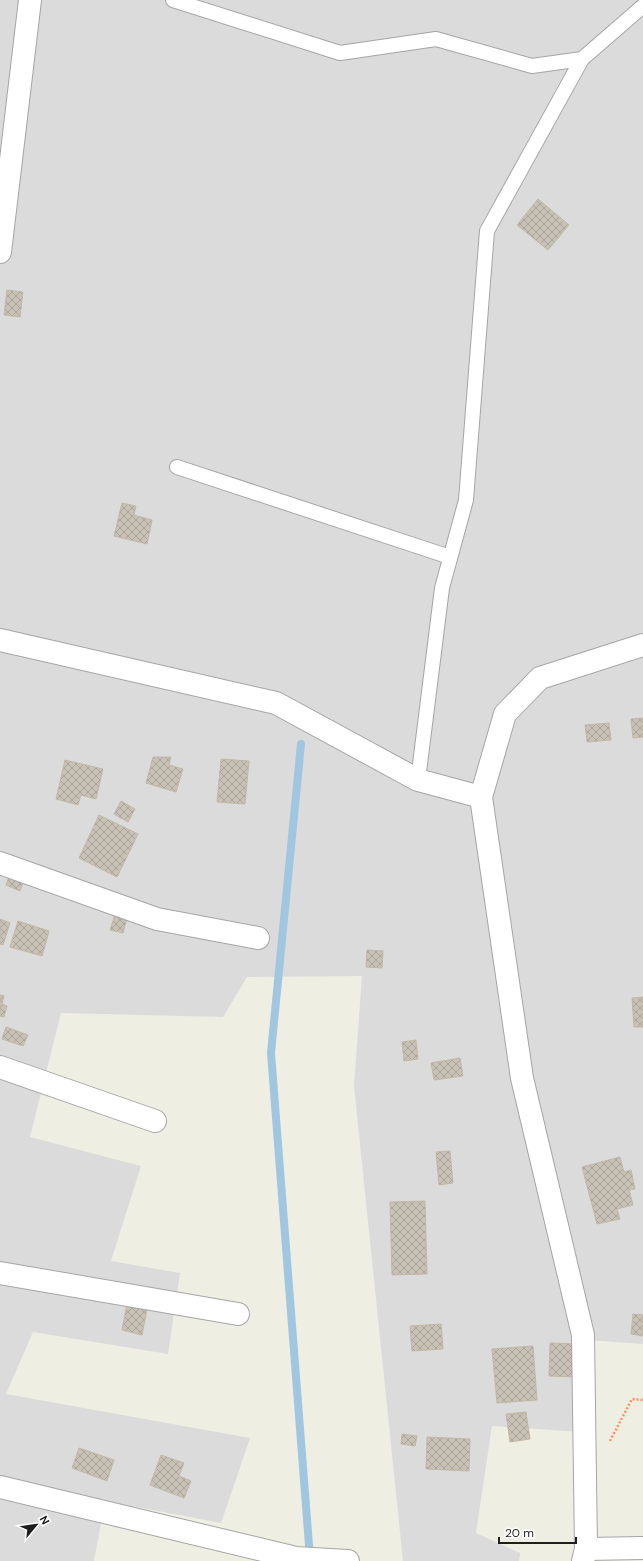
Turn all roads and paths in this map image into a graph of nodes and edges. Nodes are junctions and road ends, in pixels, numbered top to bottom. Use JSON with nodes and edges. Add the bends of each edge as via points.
{"nodes":[{"id":1,"x":30,"y":0,"type":"edge"},
{"id":2,"x":172,"y":0,"type":"edge"},
{"id":3,"x":643,"y":6,"type":"edge"},
{"id":4,"x":582,"y":59,"type":"junction"},
{"id":5,"x":0,"y":252,"type":"edge"},
{"id":6,"x":177,"y":467,"type":"dead end"},
{"id":7,"x":450,"y":557,"type":"junction"},
{"id":8,"x":0,"y":640,"type":"edge"},
{"id":9,"x":643,"y":645,"type":"edge"},
{"id":10,"x":418,"y":780,"type":"junction"},
{"id":11,"x":481,"y":797,"type":"junction"},
{"id":12,"x":0,"y":863,"type":"edge"},
{"id":13,"x":258,"y":938,"type":"dead end"},
{"id":14,"x":0,"y":1067,"type":"edge"},
{"id":15,"x":154,"y":1121,"type":"dead end"},
{"id":16,"x":0,"y":1273,"type":"edge"},
{"id":17,"x":238,"y":1314,"type":"dead end"},
{"id":18,"x":0,"y":1487,"type":"edge"},
{"id":19,"x":643,"y":1548,"type":"edge"},
{"id":20,"x":585,"y":1555,"type":"edge"},
{"id":21,"x":348,"y":1561,"type":"edge"}],
"edges":[{"from":1,"to":5,"type":"street"},
{"from":2,"to":4,"type":"lane","via":[[340,53],[436,39],[532,66]]},
{"from":3,"to":4,"type":"lane"},
{"from":4,"to":7,"type":"lane","via":[[487,231],[466,500]]},
{"from":6,"to":7,"type":"lane"},
{"from":7,"to":10,"type":"lane","via":[[442,588]]},
{"from":8,"to":10,"type":"street","via":[[276,704]]},
{"from":9,"to":11,"type":"street","via":[[540,678],[505,714]]},
{"from":10,"to":11,"type":"street"},
{"from":11,"to":20,"type":"street","via":[[522,1078],[583,1336]]},
{"from":12,"to":13,"type":"street","via":[[157,919]]},
{"from":14,"to":15,"type":"street"},
{"from":16,"to":17,"type":"street"},
{"from":18,"to":21,"type":"street","via":[[296,1558]]},
{"from":19,"to":20,"type":"street"}]}
